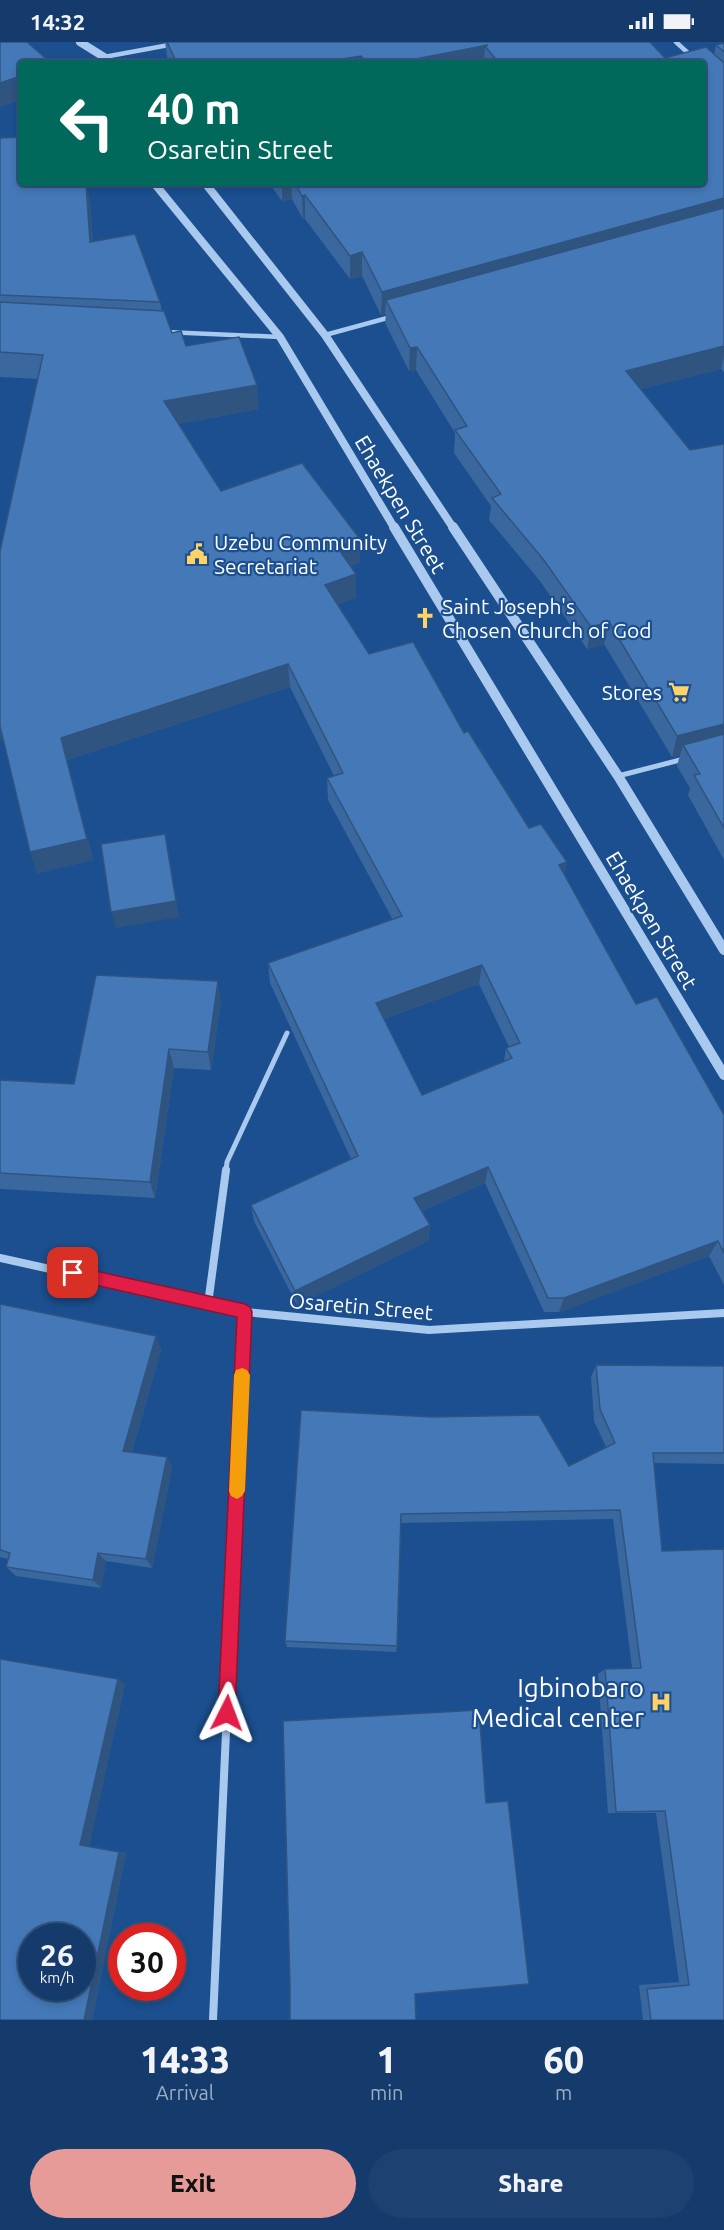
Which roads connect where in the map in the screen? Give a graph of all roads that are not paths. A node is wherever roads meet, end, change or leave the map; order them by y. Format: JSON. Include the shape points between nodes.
{"nodes":[{"id":1,"x":80,"y":42,"type":"edge"},
{"id":2,"x":185,"y":42,"type":"edge"},
{"id":3,"x":676,"y":42,"type":"edge"},
{"id":4,"x":104,"y":57,"type":"junction"},
{"id":5,"x":106,"y":60,"type":"edge"},
{"id":6,"x":696,"y":60,"type":"edge"},
{"id":7,"x":156,"y":186,"type":"edge"},
{"id":8,"x":206,"y":186,"type":"edge"},
{"id":9,"x":393,"y":317,"type":"edge"},
{"id":10,"x":163,"y":332,"type":"edge"},
{"id":11,"x":325,"y":335,"type":"junction"},
{"id":12,"x":279,"y":337,"type":"junction"},
{"id":13,"x":692,"y":756,"type":"edge"},
{"id":14,"x":618,"y":776,"type":"junction"},
{"id":15,"x":724,"y":950,"type":"edge"},
{"id":16,"x":287,"y":1033,"type":"edge"},
{"id":17,"x":724,"y":1075,"type":"edge"},
{"id":18,"x":0,"y":1258,"type":"edge"},
{"id":19,"x":208,"y":1304,"type":"junction"},
{"id":20,"x":245,"y":1312,"type":"junction"},
{"id":21,"x":724,"y":1313,"type":"edge"},
{"id":22,"x":213,"y":2020,"type":"edge"}],
"edges":[{"from":1,"to":4,"type":"street"},
{"from":2,"to":4,"type":"street"},
{"from":3,"to":6,"type":"street"},
{"from":4,"to":5,"type":"street"},
{"from":7,"to":12,"type":"street","name":"Ehaekpen Street"},
{"from":8,"to":11,"type":"street","name":"Ehaekpen Street"},
{"from":9,"to":11,"type":"street"},
{"from":10,"to":12,"type":"street"},
{"from":11,"to":14,"type":"street","name":"Ehaekpen Street"},
{"from":12,"to":17,"type":"street","name":"Ehaekpen Street"},
{"from":13,"to":14,"type":"street"},
{"from":14,"to":15,"type":"street","name":"Ehaekpen Street"},
{"from":16,"to":19,"type":"street","via":[[227,1162]]},
{"from":18,"to":19,"type":"street","name":"Osaretin Street"},
{"from":19,"to":20,"type":"street","name":"Osaretin Street"},
{"from":20,"to":21,"type":"street","name":"Osaretin Street","via":[[429,1330]]},
{"from":20,"to":22,"type":"street"}]}
